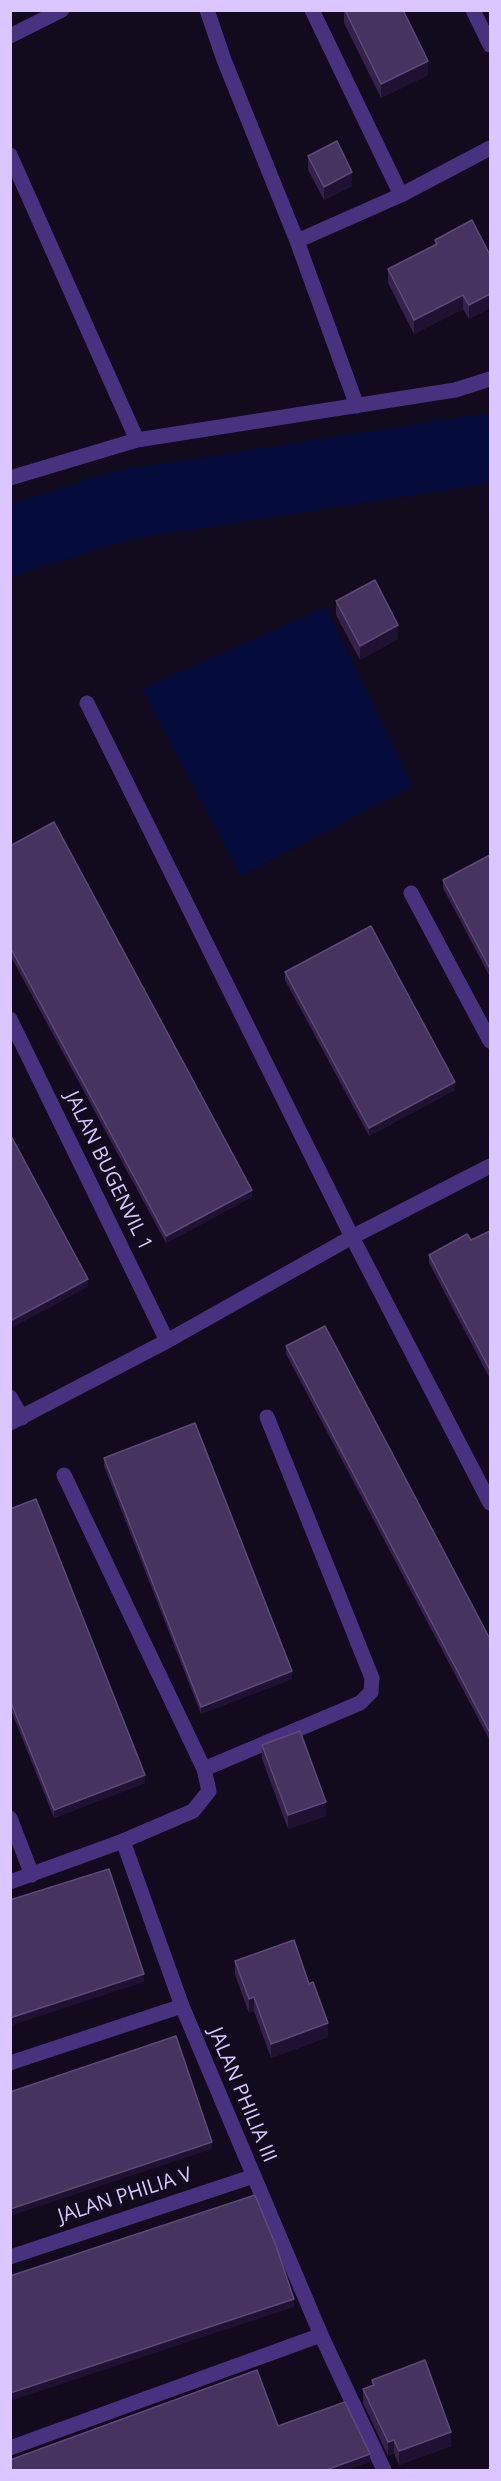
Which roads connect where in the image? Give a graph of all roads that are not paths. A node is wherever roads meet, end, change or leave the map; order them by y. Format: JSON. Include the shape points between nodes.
{"nodes":[{"id":1,"x":62,"y":10,"type":"edge"},
{"id":2,"x":207,"y":10,"type":"edge"},
{"id":3,"x":312,"y":10,"type":"edge"},
{"id":4,"x":473,"y":10,"type":"edge"},
{"id":5,"x":10,"y":36,"type":"edge"},
{"id":6,"x":490,"y":45,"type":"edge"},
{"id":7,"x":490,"y":148,"type":"edge"},
{"id":8,"x":10,"y":155,"type":"edge"},
{"id":9,"x":401,"y":195,"type":"junction"},
{"id":10,"x":297,"y":241,"type":"junction"},
{"id":11,"x":490,"y":379,"type":"edge"},
{"id":12,"x":357,"y":406,"type":"junction"},
{"id":13,"x":137,"y":440,"type":"junction"},
{"id":14,"x":10,"y":478,"type":"edge"},
{"id":15,"x":87,"y":703,"type":"dead end"},
{"id":16,"x":411,"y":893,"type":"dead end"},
{"id":17,"x":10,"y":1019,"type":"edge"},
{"id":18,"x":490,"y":1041,"type":"edge"},
{"id":19,"x":490,"y":1166,"type":"edge"},
{"id":20,"x":352,"y":1237,"type":"junction"},
{"id":21,"x":167,"y":1341,"type":"junction"},
{"id":22,"x":10,"y":1397,"type":"edge"},
{"id":23,"x":267,"y":1417,"type":"dead end"},
{"id":24,"x":16,"y":1420,"type":"edge"},
{"id":25,"x":64,"y":1475,"type":"dead end"},
{"id":26,"x":490,"y":1503,"type":"edge"},
{"id":27,"x":204,"y":1769,"type":"junction"},
{"id":28,"x":10,"y":1818,"type":"edge"},
{"id":29,"x":123,"y":1841,"type":"junction"},
{"id":30,"x":32,"y":1875,"type":"junction"},
{"id":31,"x":10,"y":1882,"type":"edge"},
{"id":32,"x":182,"y":2006,"type":"junction"},
{"id":33,"x":10,"y":2063,"type":"edge"},
{"id":34,"x":254,"y":2176,"type":"junction"},
{"id":35,"x":10,"y":2257,"type":"edge"},
{"id":36,"x":321,"y":2335,"type":"junction"},
{"id":37,"x":10,"y":2448,"type":"edge"},
{"id":38,"x":384,"y":2470,"type":"edge"}],
"edges":[{"from":1,"to":5,"type":"street"},
{"from":2,"to":10,"type":"street"},
{"from":3,"to":9,"type":"street"},
{"from":4,"to":6,"type":"street"},
{"from":7,"to":9,"type":"street"},
{"from":8,"to":13,"type":"street"},
{"from":9,"to":10,"type":"street"},
{"from":10,"to":12,"type":"street"},
{"from":11,"to":12,"type":"street","via":[[455,390]]},
{"from":12,"to":13,"type":"street"},
{"from":13,"to":14,"type":"street"},
{"from":15,"to":20,"type":"street"},
{"from":16,"to":18,"type":"street"},
{"from":17,"to":21,"type":"street","name":"JALAN BUGENVIL 1"},
{"from":19,"to":20,"type":"street"},
{"from":20,"to":21,"type":"street"},
{"from":20,"to":26,"type":"street"},
{"from":21,"to":24,"type":"street"},
{"from":22,"to":24,"type":"street"},
{"from":23,"to":27,"type":"street","via":[[372,1678],[371,1692],[360,1703]]},
{"from":25,"to":27,"type":"street"},
{"from":27,"to":29,"type":"street","via":[[209,1791],[193,1811]]},
{"from":28,"to":30,"type":"street"},
{"from":29,"to":30,"type":"street"},
{"from":29,"to":32,"type":"street","name":"JALAN PHILIA III"},
{"from":30,"to":31,"type":"street"},
{"from":32,"to":33,"type":"street"},
{"from":32,"to":34,"type":"street","name":"JALAN PHILIA III"},
{"from":34,"to":35,"type":"street","name":"JALAN PHILIA V"},
{"from":34,"to":36,"type":"street","name":"JALAN PHILIA III"},
{"from":36,"to":37,"type":"street"},
{"from":36,"to":38,"type":"street","name":"JALAN PHILIA III"}]}
